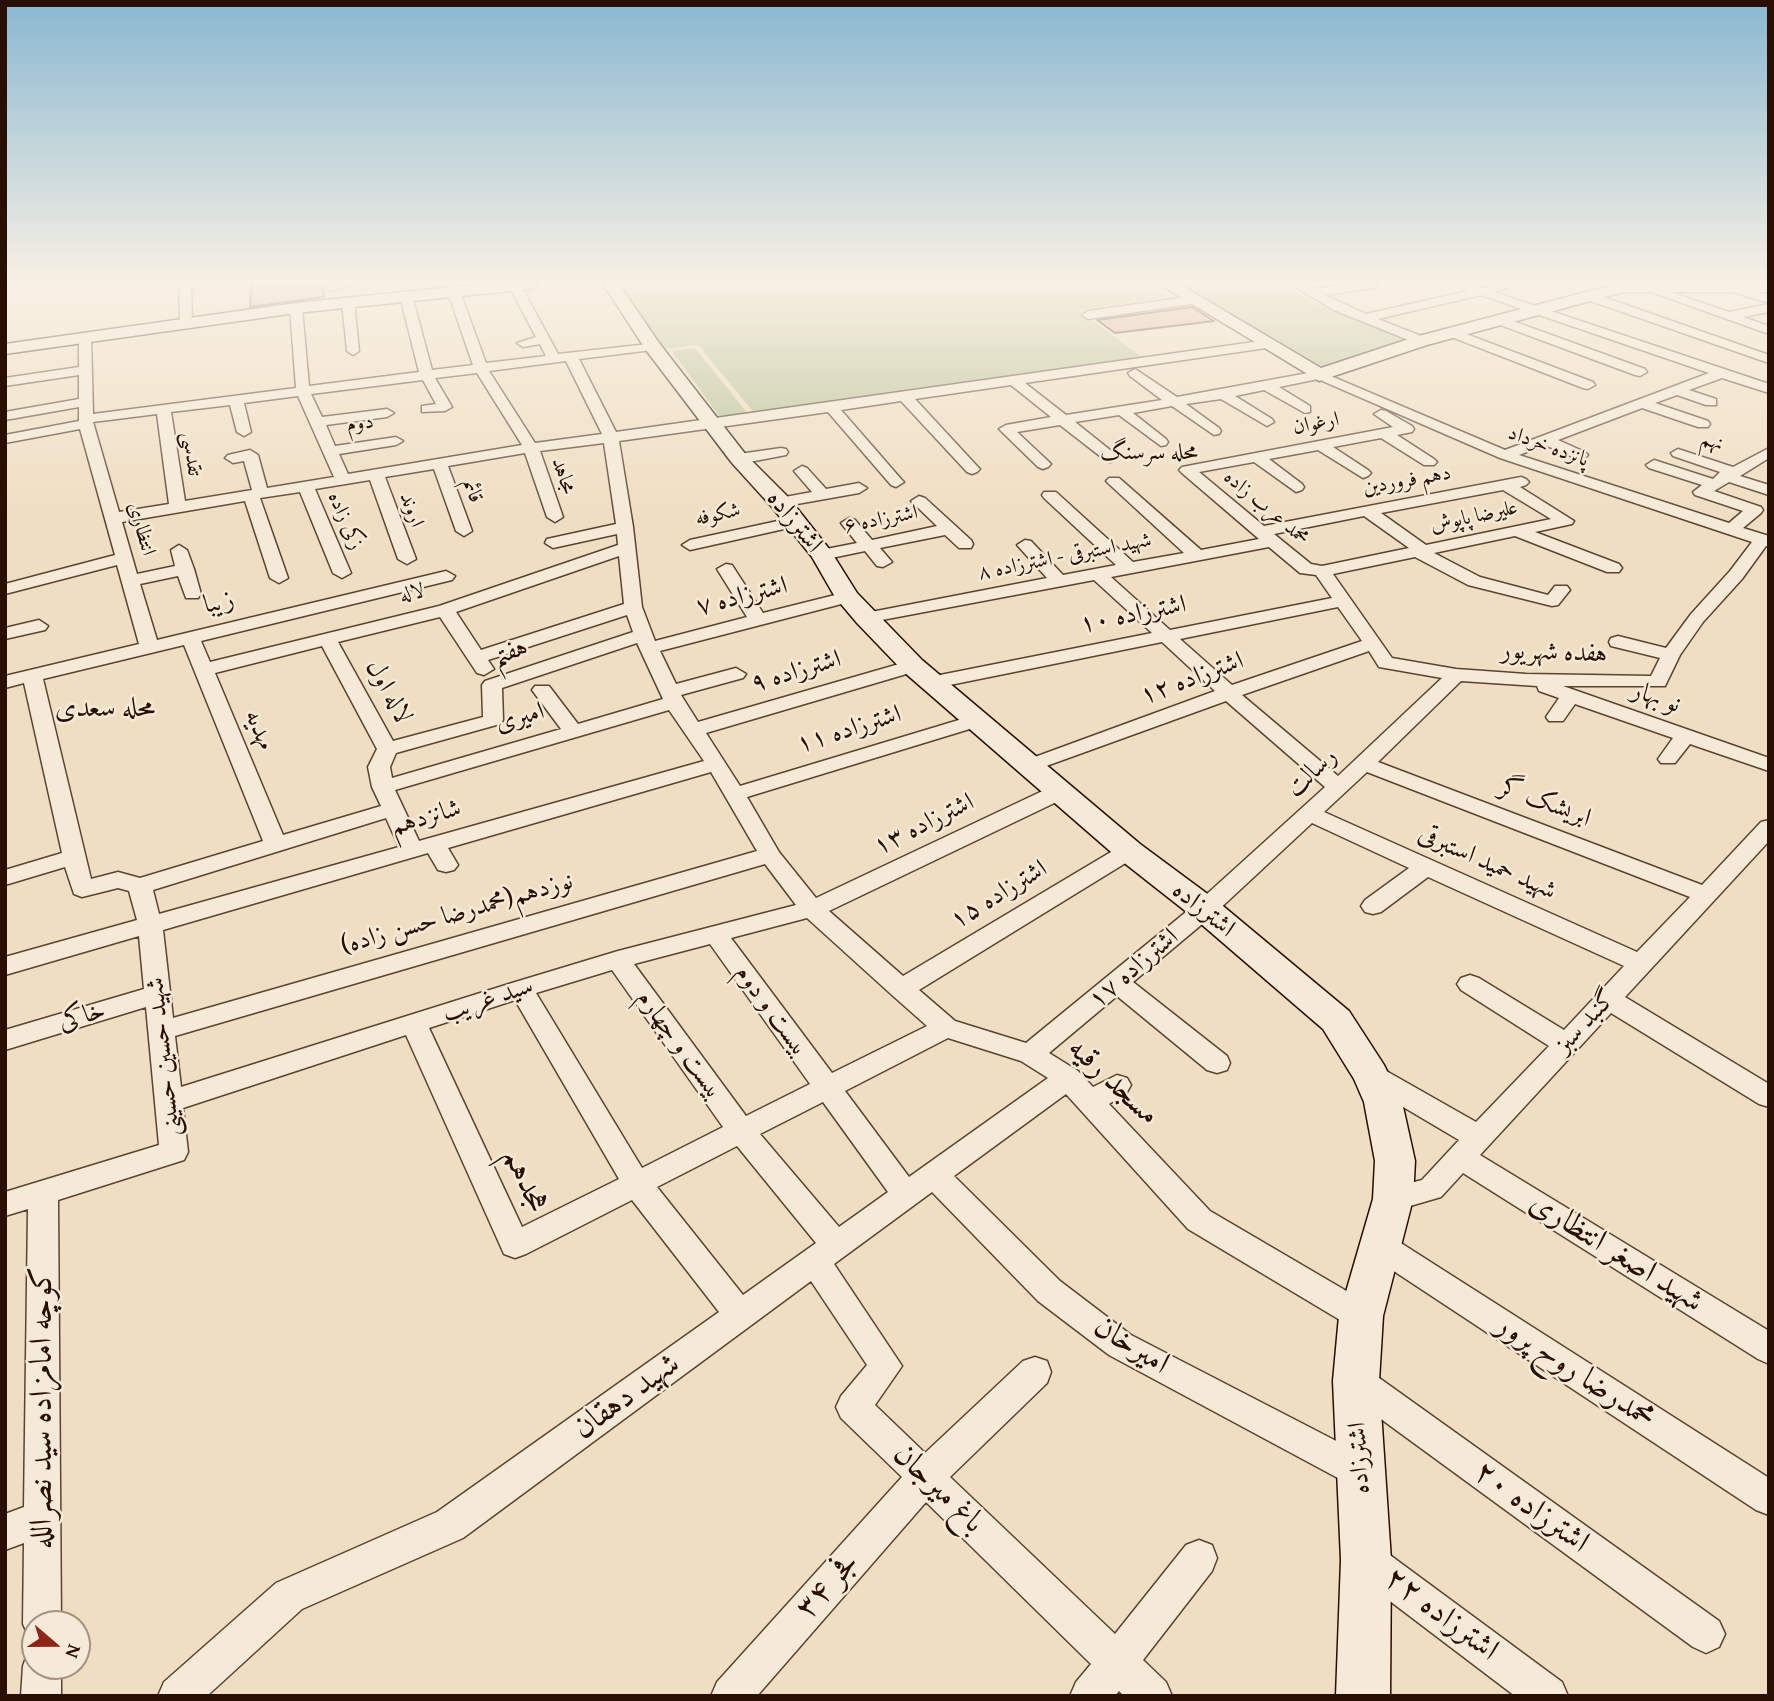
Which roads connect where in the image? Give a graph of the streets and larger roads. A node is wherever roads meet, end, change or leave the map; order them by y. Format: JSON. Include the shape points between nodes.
{"nodes":[{"id":1,"x":86,"y":363,"type":"edge"},
{"id":2,"x":301,"y":363,"type":"edge"},
{"id":3,"x":424,"y":363,"type":"edge"},
{"id":4,"x":479,"y":363,"type":"edge"},
{"id":5,"x":522,"y":363,"type":"edge"},
{"id":6,"x":574,"y":363,"type":"edge"},
{"id":7,"x":666,"y":363,"type":"edge"},
{"id":8,"x":1135,"y":363,"type":"edge"},
{"id":9,"x":1300,"y":363,"type":"edge"},
{"id":10,"x":1354,"y":363,"type":"edge"},
{"id":11,"x":1531,"y":363,"type":"edge"},
{"id":12,"x":1617,"y":363,"type":"edge"},
{"id":13,"x":1694,"y":363,"type":"edge"},
{"id":14,"x":481,"y":369,"type":"junction"},
{"id":15,"x":1640,"y":372,"type":"dead end"},
{"id":16,"x":1135,"y":373,"type":"dead end"},
{"id":17,"x":1722,"y":373,"type":"junction"},
{"id":18,"x":86,"y":375,"type":"junction"},
{"id":19,"x":427,"y":375,"type":"junction"},
{"id":20,"x":1319,"y":375,"type":"junction"},
{"id":21,"x":1014,"y":381,"type":"junction"},
{"id":22,"x":5,"y":382,"type":"edge"},
{"id":23,"x":1266,"y":385,"type":"junction"},
{"id":24,"x":1588,"y":385,"type":"dead end"},
{"id":25,"x":1769,"y":389,"type":"edge"},
{"id":26,"x":1676,"y":390,"type":"junction"},
{"id":27,"x":5,"y":391,"type":"edge"},
{"id":28,"x":303,"y":391,"type":"junction"},
{"id":29,"x":1223,"y":394,"type":"junction"},
{"id":30,"x":905,"y":397,"type":"junction"},
{"id":31,"x":236,"y":398,"type":"junction"},
{"id":32,"x":86,"y":401,"type":"junction"},
{"id":33,"x":1173,"y":402,"type":"junction"},
{"id":34,"x":1711,"y":402,"type":"dead end"},
{"id":35,"x":1641,"y":403,"type":"junction"},
{"id":36,"x":163,"y":407,"type":"junction"},
{"id":37,"x":831,"y":407,"type":"junction"},
{"id":38,"x":1396,"y":408,"type":"junction"},
{"id":39,"x":427,"y":409,"type":"dead end"},
{"id":40,"x":1305,"y":409,"type":"dead end"},
{"id":41,"x":1121,"y":410,"type":"junction"},
{"id":42,"x":387,"y":413,"type":"dead end"},
{"id":43,"x":5,"y":416,"type":"edge"},
{"id":44,"x":1065,"y":419,"type":"junction"},
{"id":45,"x":86,"y":422,"type":"junction"},
{"id":46,"x":317,"y":422,"type":"junction"},
{"id":47,"x":1267,"y":422,"type":"dead end"},
{"id":48,"x":713,"y":424,"type":"junction"},
{"id":49,"x":1703,"y":424,"type":"dead end"},
{"id":50,"x":1214,"y":431,"type":"dead end"},
{"id":51,"x":244,"y":432,"type":"dead end"},
{"id":52,"x":1383,"y":433,"type":"junction"},
{"id":53,"x":611,"y":437,"type":"junction"},
{"id":54,"x":5,"y":439,"type":"edge"},
{"id":55,"x":1543,"y":439,"type":"junction"},
{"id":56,"x":396,"y":441,"type":"dead end"},
{"id":57,"x":1161,"y":442,"type":"dead end"},
{"id":58,"x":1320,"y":445,"type":"junction"},
{"id":59,"x":531,"y":448,"type":"junction"},
{"id":60,"x":330,"y":451,"type":"junction"},
{"id":61,"x":781,"y":452,"type":"dead end"},
{"id":62,"x":1678,"y":453,"type":"dead end"},
{"id":63,"x":1769,"y":453,"type":"edge"},
{"id":64,"x":1580,"y":454,"type":"dead end"},
{"id":65,"x":1505,"y":455,"type":"junction"},
{"id":66,"x":1110,"y":457,"type":"dead end"},
{"id":67,"x":1257,"y":457,"type":"junction"},
{"id":68,"x":233,"y":458,"type":"dead end"},
{"id":69,"x":739,"y":458,"type":"junction"},
{"id":70,"x":1429,"y":461,"type":"dead end"},
{"id":71,"x":440,"y":464,"type":"junction"},
{"id":72,"x":1043,"y":464,"type":"dead end"},
{"id":73,"x":1654,"y":465,"type":"dead end"},
{"id":74,"x":972,"y":469,"type":"dead end"},
{"id":75,"x":1187,"y":470,"type":"joint"},
{"id":76,"x":802,"y":471,"type":"dead end"},
{"id":77,"x":1363,"y":473,"type":"dead end"},
{"id":78,"x":376,"y":475,"type":"junction"},
{"id":79,"x":1562,"y":475,"type":"junction"},
{"id":80,"x":1724,"y":477,"type":"junction"},
{"id":81,"x":343,"y":480,"type":"junction"},
{"id":82,"x":1114,"y":481,"type":"dead end"},
{"id":83,"x":896,"y":482,"type":"dead end"},
{"id":84,"x":1506,"y":485,"type":"junction"},
{"id":85,"x":306,"y":487,"type":"junction"},
{"id":86,"x":1296,"y":487,"type":"dead end"},
{"id":87,"x":859,"y":488,"type":"dead end"},
{"id":88,"x":1769,"y":490,"type":"edge"},
{"id":89,"x":822,"y":494,"type":"junction"},
{"id":90,"x":256,"y":495,"type":"junction"},
{"id":91,"x":1050,"y":495,"type":"dead end"},
{"id":92,"x":919,"y":501,"type":"dead end"},
{"id":93,"x":780,"y":502,"type":"junction"},
{"id":94,"x":170,"y":509,"type":"junction"},
{"id":95,"x":1366,"y":510,"type":"junction"},
{"id":96,"x":555,"y":517,"type":"dead end"},
{"id":97,"x":114,"y":518,"type":"junction"},
{"id":98,"x":796,"y":522,"type":"junction"},
{"id":99,"x":849,"y":523,"type":"dead end"},
{"id":100,"x":625,"y":527,"type":"junction"},
{"id":101,"x":167,"y":528,"type":"dead end"},
{"id":102,"x":948,"y":529,"type":"junction"},
{"id":103,"x":464,"y":531,"type":"dead end"},
{"id":104,"x":1517,"y":531,"type":"junction"},
{"id":105,"x":1730,"y":531,"type":"junction"},
{"id":106,"x":1267,"y":536,"type":"junction"},
{"id":107,"x":1765,"y":541,"type":"edge"},
{"id":108,"x":553,"y":543,"type":"dead end"},
{"id":109,"x":965,"y":544,"type":"dead end"},
{"id":110,"x":690,"y":545,"type":"dead end"},
{"id":111,"x":869,"y":545,"type":"junction"},
{"id":112,"x":1025,"y":545,"type":"dead end"},
{"id":113,"x":627,"y":548,"type":"junction"},
{"id":114,"x":179,"y":550,"type":"dead end"},
{"id":115,"x":1420,"y":551,"type":"junction"},
{"id":116,"x":822,"y":555,"type":"junction"},
{"id":117,"x":1193,"y":556,"type":"junction"},
{"id":118,"x":124,"y":558,"type":"junction"},
{"id":119,"x":407,"y":559,"type":"dead end"},
{"id":120,"x":883,"y":562,"type":"dead end"},
{"id":121,"x":1129,"y":568,"type":"junction"},
{"id":122,"x":1613,"y":568,"type":"dead end"},
{"id":123,"x":185,"y":569,"type":"junction"},
{"id":124,"x":726,"y":569,"type":"dead end"},
{"id":125,"x":1322,"y":571,"type":"junction"},
{"id":126,"x":1208,"y":572,"type":"dead end"},
{"id":127,"x":342,"y":573,"type":"dead end"},
{"id":128,"x":1098,"y":574,"type":"junction"},
{"id":129,"x":446,"y":576,"type":"dead end"},
{"id":130,"x":279,"y":578,"type":"dead end"},
{"id":131,"x":132,"y":580,"type":"junction"},
{"id":132,"x":1059,"y":581,"type":"junction"},
{"id":133,"x":1474,"y":581,"type":"junction"},
{"id":134,"x":5,"y":589,"type":"edge"},
{"id":135,"x":1561,"y":590,"type":"dead end"},
{"id":136,"x":1456,"y":593,"type":"dead end"},
{"id":137,"x":192,"y":594,"type":"dead end"},
{"id":138,"x":1342,"y":601,"type":"junction"},
{"id":139,"x":633,"y":607,"type":"junction"},
{"id":140,"x":856,"y":608,"type":"junction"},
{"id":141,"x":445,"y":610,"type":"junction"},
{"id":142,"x":759,"y":621,"type":"junction"},
{"id":143,"x":39,"y":625,"type":"dead end"},
{"id":144,"x":5,"y":634,"type":"edge"},
{"id":145,"x":1165,"y":635,"type":"junction"},
{"id":146,"x":190,"y":637,"type":"junction"},
{"id":147,"x":327,"y":639,"type":"junction"},
{"id":148,"x":646,"y":641,"type":"junction"},
{"id":149,"x":1618,"y":642,"type":"dead end"},
{"id":150,"x":1373,"y":644,"type":"junction"},
{"id":151,"x":149,"y":646,"type":"junction"},
{"id":152,"x":1671,"y":655,"type":"junction"},
{"id":153,"x":478,"y":657,"type":"junction"},
{"id":154,"x":203,"y":670,"type":"junction"},
{"id":155,"x":736,"y":674,"type":"dead end"},
{"id":156,"x":924,"y":674,"type":"junction"},
{"id":157,"x":32,"y":675,"type":"junction"},
{"id":158,"x":1456,"y":675,"type":"junction"},
{"id":159,"x":1526,"y":680,"type":"junction"},
{"id":160,"x":5,"y":682,"type":"edge"},
{"id":161,"x":492,"y":685,"type":"junction"},
{"id":162,"x":542,"y":690,"type":"dead end"},
{"id":163,"x":1230,"y":694,"type":"junction"},
{"id":164,"x":1571,"y":695,"type":"junction"},
{"id":165,"x":671,"y":697,"type":"junction"},
{"id":166,"x":1556,"y":717,"type":"dead end"},
{"id":167,"x":979,"y":720,"type":"junction"},
{"id":168,"x":694,"y":730,"type":"junction"},
{"id":169,"x":573,"y":731,"type":"junction"},
{"id":170,"x":1686,"y":736,"type":"junction"},
{"id":171,"x":387,"y":749,"type":"junction"},
{"id":172,"x":1668,"y":759,"type":"dead end"},
{"id":173,"x":1363,"y":763,"type":"junction"},
{"id":174,"x":717,"y":764,"type":"junction"},
{"id":175,"x":1031,"y":765,"type":"junction"},
{"id":176,"x":1769,"y":765,"type":"edge"},
{"id":177,"x":1338,"y":787,"type":"junction"},
{"id":178,"x":383,"y":788,"type":"junction"},
{"id":179,"x":1061,"y":790,"type":"junction"},
{"id":180,"x":735,"y":794,"type":"junction"},
{"id":181,"x":393,"y":809,"type":"junction"},
{"id":182,"x":1310,"y":814,"type":"junction"},
{"id":183,"x":1769,"y":827,"type":"edge"},
{"id":184,"x":435,"y":844,"type":"junction"},
{"id":185,"x":276,"y":845,"type":"junction"},
{"id":186,"x":412,"y":851,"type":"junction"},
{"id":187,"x":1129,"y":851,"type":"junction"},
{"id":188,"x":770,"y":855,"type":"junction"},
{"id":189,"x":75,"y":857,"type":"junction"},
{"id":190,"x":446,"y":865,"type":"dead end"},
{"id":191,"x":1426,"y":867,"type":"junction"},
{"id":192,"x":5,"y":878,"type":"edge"},
{"id":193,"x":140,"y":886,"type":"junction"},
{"id":194,"x":1706,"y":895,"type":"junction"},
{"id":195,"x":1373,"y":906,"type":"dead end"},
{"id":196,"x":812,"y":909,"type":"junction"},
{"id":197,"x":1205,"y":909,"type":"junction"},
{"id":198,"x":150,"y":926,"type":"junction"},
{"id":199,"x":716,"y":935,"type":"junction"},
{"id":200,"x":618,"y":960,"type":"junction"},
{"id":201,"x":1641,"y":964,"type":"junction"},
{"id":202,"x":5,"y":965,"type":"edge"},
{"id":203,"x":1118,"y":983,"type":"junction"},
{"id":204,"x":1469,"y":984,"type":"dead end"},
{"id":205,"x":522,"y":989,"type":"junction"},
{"id":206,"x":901,"y":989,"type":"junction"},
{"id":207,"x":158,"y":994,"type":"junction"},
{"id":208,"x":1608,"y":999,"type":"junction"},
{"id":209,"x":414,"y":1023,"type":"junction"},
{"id":210,"x":946,"y":1028,"type":"junction"},
{"id":211,"x":160,"y":1031,"type":"junction"},
{"id":212,"x":5,"y":1040,"type":"edge"},
{"id":213,"x":1566,"y":1044,"type":"junction"},
{"id":214,"x":1030,"y":1054,"type":"junction"},
{"id":215,"x":1217,"y":1063,"type":"dead end"},
{"id":216,"x":1371,"y":1075,"type":"junction"},
{"id":217,"x":1068,"y":1078,"type":"junction"},
{"id":218,"x":1117,"y":1085,"type":"dead end"},
{"id":219,"x":826,"y":1088,"type":"junction"},
{"id":220,"x":1769,"y":1097,"type":"edge"},
{"id":221,"x":1091,"y":1101,"type":"junction"},
{"id":222,"x":168,"y":1102,"type":"junction"},
{"id":223,"x":741,"y":1131,"type":"junction"},
{"id":224,"x":1471,"y":1148,"type":"junction"},
{"id":225,"x":934,"y":1175,"type":"junction"},
{"id":226,"x":636,"y":1183,"type":"junction"},
{"id":227,"x":43,"y":1193,"type":"junction"},
{"id":228,"x":906,"y":1195,"type":"junction"},
{"id":229,"x":1393,"y":1199,"type":"junction"},
{"id":230,"x":5,"y":1204,"type":"edge"},
{"id":231,"x":1382,"y":1247,"type":"junction"},
{"id":232,"x":825,"y":1253,"type":"junction"},
{"id":233,"x":740,"y":1315,"type":"junction"},
{"id":234,"x":1361,"y":1316,"type":"junction"},
{"id":235,"x":1769,"y":1349,"type":"edge"},
{"id":236,"x":1035,"y":1372,"type":"dead end"},
{"id":237,"x":1356,"y":1381,"type":"junction"},
{"id":238,"x":1361,"y":1472,"type":"junction"},
{"id":239,"x":925,"y":1476,"type":"junction"},
{"id":240,"x":1769,"y":1498,"type":"edge"},
{"id":241,"x":42,"y":1518,"type":"junction"},
{"id":242,"x":5,"y":1532,"type":"edge"},
{"id":243,"x":1199,"y":1558,"type":"dead end"},
{"id":244,"x":1366,"y":1560,"type":"junction"},
{"id":245,"x":42,"y":1610,"type":"edge"},
{"id":246,"x":1706,"y":1634,"type":"dead end"},
{"id":247,"x":1117,"y":1662,"type":"junction"},
{"id":248,"x":178,"y":1696,"type":"edge"},
{"id":249,"x":731,"y":1696,"type":"edge"},
{"id":250,"x":1090,"y":1696,"type":"edge"},
{"id":251,"x":1152,"y":1696,"type":"edge"},
{"id":252,"x":1363,"y":1696,"type":"edge"},
{"id":253,"x":1548,"y":1696,"type":"edge"}],
"edges":[{"from":1,"to":18,"type":"street","name":"انتظاری"},
{"from":2,"to":28,"type":"street"},
{"from":3,"to":19,"type":"street"},
{"from":4,"to":14,"type":"street"},
{"from":5,"to":14,"type":"street"},
{"from":6,"to":53,"type":"street"},
{"from":7,"to":48,"type":"street","name":"اشترزاده"},
{"from":8,"to":21,"type":"street"},
{"from":9,"to":20,"type":"street"},
{"from":10,"to":20,"type":"street"},
{"from":11,"to":24,"type":"street"},
{"from":12,"to":15,"type":"street"},
{"from":13,"to":17,"type":"street"},
{"from":14,"to":19,"type":"street"},
{"from":14,"to":59,"type":"street"},
{"from":16,"to":33,"type":"street"},
{"from":17,"to":25,"type":"street"},
{"from":17,"to":26,"type":"street"},
{"from":18,"to":22,"type":"street"},
{"from":18,"to":27,"type":"street"},
{"from":18,"to":32,"type":"street","name":"انتظاری"},
{"from":19,"to":28,"type":"street"},
{"from":19,"to":39,"type":"street","via":[[445,407]]},
{"from":20,"to":23,"type":"street"},
{"from":20,"to":38,"type":"street","name":"پانزده خرداد"},
{"from":21,"to":30,"type":"street"},
{"from":21,"to":44,"type":"street"},
{"from":23,"to":29,"type":"street"},
{"from":23,"to":40,"type":"street"},
{"from":26,"to":34,"type":"street"},
{"from":26,"to":35,"type":"street"},
{"from":28,"to":31,"type":"street"},
{"from":28,"to":46,"type":"street"},
{"from":29,"to":33,"type":"street"},
{"from":29,"to":47,"type":"street"},
{"from":30,"to":37,"type":"street"},
{"from":30,"to":74,"type":"street"},
{"from":31,"to":36,"type":"street"},
{"from":31,"to":51,"type":"street"},
{"from":32,"to":43,"type":"street"},
{"from":32,"to":45,"type":"street","name":"انتظاری"},
{"from":33,"to":41,"type":"street"},
{"from":33,"to":50,"type":"street"},
{"from":35,"to":49,"type":"street"},
{"from":35,"to":55,"type":"street"},
{"from":36,"to":45,"type":"street"},
{"from":36,"to":94,"type":"street","name":"تقدسی"},
{"from":37,"to":48,"type":"street"},
{"from":37,"to":83,"type":"street"},
{"from":38,"to":52,"type":"street","name":"ارغوان","via":[[1380,414],[1407,429]]},
{"from":38,"to":65,"type":"street","name":"پانزده خرداد"},
{"from":41,"to":44,"type":"street"},
{"from":41,"to":57,"type":"street"},
{"from":42,"to":46,"type":"street"},
{"from":44,"to":66,"type":"street"},
{"from":44,"to":72,"type":"street","via":[[1006,429]]},
{"from":45,"to":54,"type":"street"},
{"from":45,"to":97,"type":"street","name":"انتظاری"},
{"from":46,"to":60,"type":"street"},
{"from":48,"to":53,"type":"street"},
{"from":48,"to":69,"type":"street","name":"اشترزاده"},
{"from":52,"to":58,"type":"street","name":"ارغوان"},
{"from":52,"to":70,"type":"street"},
{"from":53,"to":59,"type":"street"},
{"from":53,"to":100,"type":"street"},
{"from":55,"to":64,"type":"street"},
{"from":55,"to":65,"type":"street"},
{"from":56,"to":60,"type":"street","name":"دوم"},
{"from":58,"to":67,"type":"street","name":"ارغوان"},
{"from":58,"to":77,"type":"street"},
{"from":59,"to":71,"type":"street"},
{"from":59,"to":96,"type":"street","name":"مجاهد"},
{"from":60,"to":81,"type":"street"},
{"from":61,"to":69,"type":"street"},
{"from":62,"to":80,"type":"street","name":"نهم"},
{"from":63,"to":80,"type":"street"},
{"from":65,"to":79,"type":"street","name":"پانزده خرداد"},
{"from":67,"to":75,"type":"street","name":"ارغوان"},
{"from":67,"to":86,"type":"street"},
{"from":68,"to":90,"type":"street","via":[[250,455]]},
{"from":69,"to":93,"type":"street","name":"اشترزاده"},
{"from":71,"to":78,"type":"street"},
{"from":71,"to":103,"type":"street","name":"قائم"},
{"from":73,"to":80,"type":"street"},
{"from":75,"to":106,"type":"street","name":"محمد عرب زاده"},
{"from":76,"to":89,"type":"street"},
{"from":78,"to":81,"type":"street"},
{"from":78,"to":119,"type":"street","name":"اروند"},
{"from":79,"to":84,"type":"street","name":"دهم فروردین"},
{"from":79,"to":105,"type":"street","name":"پانزده خرداد"},
{"from":80,"to":88,"type":"street"},
{"from":80,"to":105,"type":"street","via":[[1701,492],[1755,510]]},
{"from":81,"to":85,"type":"street"},
{"from":82,"to":117,"type":"street"},
{"from":84,"to":95,"type":"street","name":"دهم فروردین"},
{"from":84,"to":104,"type":"street","name":"علیرضا پاپوش","via":[[1566,521]]},
{"from":85,"to":90,"type":"street"},
{"from":85,"to":127,"type":"street","name":"زکی زاده"},
{"from":87,"to":89,"type":"street"},
{"from":89,"to":93,"type":"street"},
{"from":90,"to":94,"type":"street"},
{"from":90,"to":130,"type":"street"},
{"from":91,"to":121,"type":"street"},
{"from":92,"to":102,"type":"street"},
{"from":93,"to":98,"type":"street","name":"اشترزاده"},
{"from":94,"to":97,"type":"street"},
{"from":94,"to":101,"type":"street"},
{"from":95,"to":106,"type":"street","name":"دهم فروردین"},
{"from":95,"to":115,"type":"street"},
{"from":97,"to":118,"type":"street","name":"انتظاری"},
{"from":98,"to":110,"type":"street","name":"شکوفه"},
{"from":98,"to":116,"type":"street","name":"اشترزاده"},
{"from":99,"to":111,"type":"street"},
{"from":100,"to":108,"type":"street"},
{"from":100,"to":113,"type":"street"},
{"from":102,"to":109,"type":"street"},
{"from":102,"to":111,"type":"street","name":"اشترزاده ۶"},
{"from":104,"to":115,"type":"street","name":"علیرضا پاپوش"},
{"from":104,"to":122,"type":"street"},
{"from":105,"to":107,"type":"street","name":"پانزده خرداد"},
{"from":106,"to":117,"type":"street","name":"شهید استبرقی - اشترزاده ۸"},
{"from":106,"to":125,"type":"street","name":"محمد عرب زاده","via":[[1307,569]]},
{"from":107,"to":152,"type":"street","name":"هفده شهریور"},
{"from":111,"to":116,"type":"street","name":"اشترزاده ۶"},
{"from":111,"to":120,"type":"street"},
{"from":112,"to":132,"type":"street"},
{"from":113,"to":139,"type":"street"},
{"from":113,"to":141,"type":"street","name":"لاله"},
{"from":114,"to":123,"type":"street"},
{"from":115,"to":125,"type":"street","name":"علیرضا پاپوش"},
{"from":115,"to":133,"type":"street"},
{"from":116,"to":140,"type":"street","name":"اشترزاده"},
{"from":117,"to":121,"type":"street","name":"شهید استبرقی - اشترزاده ۸"},
{"from":117,"to":126,"type":"street"},
{"from":118,"to":131,"type":"street","name":"انتظاری"},
{"from":118,"to":134,"type":"street"},
{"from":121,"to":128,"type":"street","name":"شهید استبرقی - اشترزاده ۸"},
{"from":123,"to":131,"type":"street"},
{"from":123,"to":137,"type":"street"},
{"from":124,"to":142,"type":"street"},
{"from":125,"to":138,"type":"street","name":"هفده شهریور"},
{"from":128,"to":132,"type":"street","name":"شهید استبرقی - اشترزاده ۸"},
{"from":128,"to":145,"type":"street"},
{"from":129,"to":146,"type":"street","name":"زیبا"},
{"from":131,"to":151,"type":"street","name":"انتظاری"},
{"from":132,"to":140,"type":"street","name":"شهید استبرقی - اشترزاده ۸"},
{"from":133,"to":135,"type":"street","via":[[1552,601]]},
{"from":133,"to":136,"type":"street"},
{"from":138,"to":145,"type":"street","name":"اشترزاده ۱۰"},
{"from":138,"to":150,"type":"street","name":"هفده شهریور"},
{"from":139,"to":148,"type":"street"},
{"from":139,"to":153,"type":"street"},
{"from":140,"to":142,"type":"street","name":"اشترزاده ۷"},
{"from":140,"to":156,"type":"street","name":"اشترزاده"},
{"from":141,"to":147,"type":"street","name":"لاله"},
{"from":141,"to":153,"type":"street"},
{"from":142,"to":148,"type":"street","name":"اشترزاده ۷"},
{"from":143,"to":144,"type":"street"},
{"from":145,"to":156,"type":"street","name":"اشترزاده ۱۰"},
{"from":145,"to":163,"type":"street"},
{"from":146,"to":151,"type":"street","name":"زیبا"},
{"from":146,"to":154,"type":"street","name":"مهدیه"},
{"from":147,"to":154,"type":"street","name":"لاله"},
{"from":147,"to":171,"type":"street","name":"لاله اول"},
{"from":148,"to":161,"type":"street","name":"هفتم"},
{"from":148,"to":165,"type":"street"},
{"from":149,"to":152,"type":"street"},
{"from":150,"to":158,"type":"street","name":"هفده شهریور","via":[[1386,663]]},
{"from":150,"to":163,"type":"street","name":"اشترزاده ۱۲"},
{"from":151,"to":157,"type":"street","name":"زیبا"},
{"from":152,"to":159,"type":"street","name":"هفده شهریور","via":[[1658,682]]},
{"from":153,"to":161,"type":"street"},
{"from":154,"to":185,"type":"street","name":"مهدیه"},
{"from":155,"to":165,"type":"street"},
{"from":156,"to":167,"type":"street","name":"اشترزاده"},
{"from":156,"to":168,"type":"street","name":"اشترزاده ۹"},
{"from":157,"to":160,"type":"street","name":"زیبا"},
{"from":157,"to":189,"type":"street"},
{"from":158,"to":159,"type":"street","name":"هفده شهریور"},
{"from":158,"to":173,"type":"street","name":"رسالت"},
{"from":159,"to":164,"type":"street","name":"نو بهار"},
{"from":161,"to":171,"type":"street","name":"هفتم","via":[[494,720]]},
{"from":162,"to":169,"type":"street"},
{"from":163,"to":175,"type":"street","name":"اشترزاده ۱۲"},
{"from":163,"to":177,"type":"street"},
{"from":164,"to":166,"type":"street"},
{"from":164,"to":170,"type":"street","name":"نو بهار"},
{"from":165,"to":168,"type":"street"},
{"from":165,"to":169,"type":"street","name":"امیری"},
{"from":167,"to":175,"type":"street","name":"اشترزاده"},
{"from":167,"to":180,"type":"street","name":"اشترزاده ۱۱"},
{"from":168,"to":174,"type":"street"},
{"from":169,"to":178,"type":"street","name":"امیری"},
{"from":170,"to":172,"type":"street"},
{"from":170,"to":176,"type":"street","name":"نو بهار"},
{"from":171,"to":178,"type":"street","name":"لاله اول","via":[[379,767]]},
{"from":173,"to":177,"type":"street","name":"رسالت"},
{"from":173,"to":194,"type":"street","name":"ابریشک گر"},
{"from":174,"to":180,"type":"street"},
{"from":174,"to":184,"type":"street","name":"شانزدهم"},
{"from":175,"to":179,"type":"street","name":"اشترزاده"},
{"from":177,"to":182,"type":"street","name":"رسالت"},
{"from":178,"to":181,"type":"street","name":"لاله اول"},
{"from":179,"to":187,"type":"street","name":"اشترزاده"},
{"from":179,"to":196,"type":"street","name":"اشترزاده ۱۳"},
{"from":180,"to":188,"type":"street"},
{"from":181,"to":185,"type":"street"},
{"from":181,"to":186,"type":"street","name":"لاله اول"},
{"from":182,"to":191,"type":"street","name":"شهید حمید استبرقی"},
{"from":182,"to":197,"type":"street","name":"رسالت"},
{"from":183,"to":194,"type":"street","name":"گنبد سبز"},
{"from":184,"to":186,"type":"street","name":"شانزدهم"},
{"from":184,"to":190,"type":"street"},
{"from":185,"to":193,"type":"street"},
{"from":186,"to":198,"type":"street","name":"شانزدهم"},
{"from":187,"to":197,"type":"street","name":"اشترزاده"},
{"from":187,"to":206,"type":"street","name":"اشترزاده ۱۵"},
{"from":188,"to":196,"type":"street"},
{"from":188,"to":211,"type":"street","name":"نوزدهم(محمدرضا حسن زاده)"},
{"from":189,"to":192,"type":"street"},
{"from":189,"to":193,"type":"street","via":[[82,889],[118,880]]},
{"from":191,"to":195,"type":"street"},
{"from":191,"to":201,"type":"street","name":"شهید حمید استبرقی"},
{"from":193,"to":198,"type":"street","name":"شهید حسین حسینی"},
{"from":194,"to":201,"type":"street","name":"گنبد سبز"},
{"from":196,"to":199,"type":"street","name":"سید غریب"},
{"from":196,"to":206,"type":"street","name":"مسجد رقیه"},
{"from":197,"to":203,"type":"street","name":"اشترزاده ۱۷"},
{"from":197,"to":216,"type":"street","name":"اشترزاده","via":[[1336,1020]]},
{"from":198,"to":202,"type":"street","name":"شانزدهم"},
{"from":198,"to":207,"type":"street","name":"شهید حسین حسینی"},
{"from":199,"to":200,"type":"street","name":"سید غریب"},
{"from":199,"to":219,"type":"street","name":"بیست و دوم"},
{"from":200,"to":205,"type":"street","name":"سید غریب"},
{"from":200,"to":223,"type":"street","name":"بیست و چهارم"},
{"from":201,"to":208,"type":"street","name":"گنبد سبز"},
{"from":203,"to":214,"type":"street","name":"اشترزاده ۱۷"},
{"from":203,"to":215,"type":"street"},
{"from":204,"to":213,"type":"street"},
{"from":205,"to":209,"type":"street","name":"سید غریب"},
{"from":205,"to":226,"type":"street"},
{"from":206,"to":210,"type":"street","name":"مسجد رقیه"},
{"from":207,"to":211,"type":"street","name":"شهید حسین حسینی"},
{"from":207,"to":212,"type":"street","name":"خاکی"},
{"from":208,"to":213,"type":"street","name":"گنبد سبز"},
{"from":208,"to":220,"type":"street"},
{"from":209,"to":222,"type":"street","name":"سید غریب"},
{"from":209,"to":226,"type":"street","name":"هجدهم","via":[[515,1245]]},
{"from":210,"to":214,"type":"street","name":"مسجد رقیه"},
{"from":210,"to":219,"type":"street"},
{"from":211,"to":222,"type":"street","name":"شهید حسین حسینی"},
{"from":213,"to":224,"type":"street","name":"گنبد سبز"},
{"from":214,"to":217,"type":"street","name":"مسجد رقیه"},
{"from":216,"to":224,"type":"street","name":"شهید اصغر انتظاری"},
{"from":216,"to":229,"type":"street","name":"اشترزاده","via":[[1383,1102],[1395,1161]]},
{"from":217,"to":221,"type":"street","name":"مسجد رقیه"},
{"from":217,"to":225,"type":"street","name":"شهید دهقان"},
{"from":218,"to":221,"type":"street"},
{"from":219,"to":223,"type":"street"},
{"from":219,"to":228,"type":"street","name":"بیست و دوم"},
{"from":221,"to":234,"type":"street","name":"مسجد رقیه","via":[[1199,1220]]},
{"from":222,"to":227,"type":"street","name":"شهید حسین حسینی","via":[[174,1152]]},
{"from":223,"to":226,"type":"street"},
{"from":223,"to":232,"type":"street","name":"بیست و چهارم"},
{"from":224,"to":229,"type":"street","name":"گنبد سبز","via":[[1431,1189]]},
{"from":224,"to":235,"type":"street","name":"شهید اصغر انتظاری"},
{"from":225,"to":228,"type":"street","name":"شهید دهقان"},
{"from":225,"to":238,"type":"street","name":"امیرخان","via":[[1049,1291],[1120,1345]]},
{"from":226,"to":233,"type":"street"},
{"from":227,"to":230,"type":"street"},
{"from":227,"to":241,"type":"street","name":"کوچه امامزاده سید نصرالله"},
{"from":228,"to":232,"type":"street","name":"شهید دهقان"},
{"from":229,"to":231,"type":"street","name":"اشترزاده"},
{"from":231,"to":234,"type":"street","name":"اشترزاده"},
{"from":231,"to":240,"type":"street","name":"محمدرضا روح پرور"},
{"from":232,"to":233,"type":"street","name":"شهید دهقان"},
{"from":232,"to":239,"type":"street","name":"باغ میرجان","via":[[886,1366],[853,1407]]},
{"from":233,"to":248,"type":"street","name":"شهید دهقان","via":[[450,1525],[289,1596]]},
{"from":234,"to":237,"type":"street","name":"اشترزاده"},
{"from":236,"to":239,"type":"street","name":"فجر ۳۴"},
{"from":237,"to":238,"type":"street","name":"اشترزاده"},
{"from":237,"to":246,"type":"street","name":"اشترزاده ۲۰"},
{"from":238,"to":244,"type":"street","name":"اشترزاده"},
{"from":239,"to":247,"type":"street","name":"باغ میرجان"},
{"from":239,"to":249,"type":"street","name":"فجر ۳۴"},
{"from":241,"to":242,"type":"street"},
{"from":241,"to":245,"type":"street","name":"کوچه امامزاده سید نصرالله"},
{"from":243,"to":247,"type":"street"},
{"from":244,"to":252,"type":"street","name":"اشترزاده"},
{"from":244,"to":253,"type":"street","name":"اشترزاده ۲۲"},
{"from":247,"to":250,"type":"street"},
{"from":247,"to":251,"type":"street","name":"باغ میرجان"}]}
